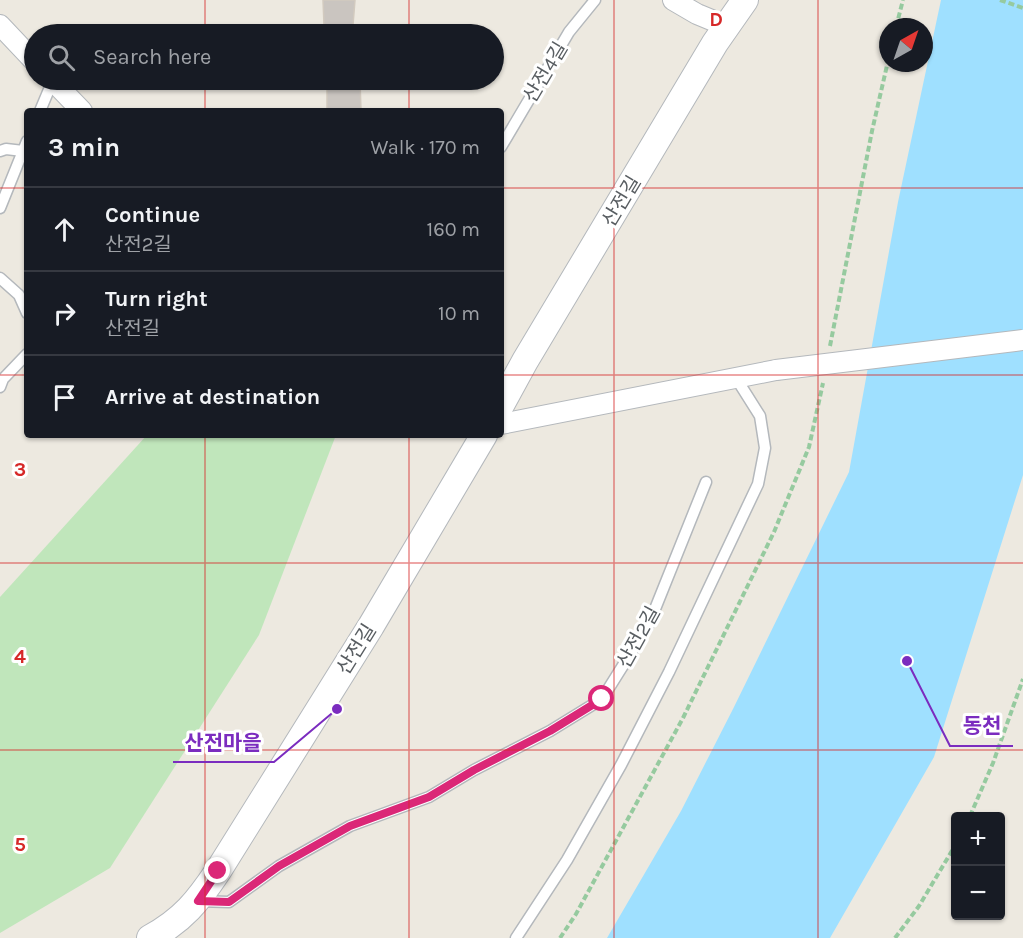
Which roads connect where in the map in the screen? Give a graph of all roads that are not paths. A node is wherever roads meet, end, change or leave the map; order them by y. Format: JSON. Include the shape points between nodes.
{"nodes":[{"id":1,"x":595,"y":0,"type":"edge"},
{"id":2,"x":674,"y":0,"type":"edge"},
{"id":3,"x":745,"y":0,"type":"edge"},
{"id":4,"x":0,"y":25,"type":"edge"},
{"id":5,"x":726,"y":26,"type":"junction"},
{"id":6,"x":24,"y":50,"type":"edge"},
{"id":7,"x":49,"y":90,"type":"edge"},
{"id":8,"x":62,"y":90,"type":"edge"},
{"id":9,"x":41,"y":108,"type":"edge"},
{"id":10,"x":79,"y":108,"type":"edge"},
{"id":11,"x":504,"y":142,"type":"edge"},
{"id":12,"x":24,"y":146,"type":"edge"},
{"id":13,"x":24,"y":148,"type":"edge"},
{"id":14,"x":0,"y":151,"type":"edge"},
{"id":15,"x":0,"y":208,"type":"edge"},
{"id":16,"x":0,"y":278,"type":"edge"},
{"id":17,"x":24,"y":306,"type":"edge"},
{"id":18,"x":1023,"y":340,"type":"edge"},
{"id":19,"x":24,"y":357,"type":"edge"},
{"id":20,"x":736,"y":378,"type":"junction"},
{"id":21,"x":0,"y":387,"type":"edge"},
{"id":22,"x":504,"y":400,"type":"edge"},
{"id":23,"x":504,"y":423,"type":"edge"},
{"id":24,"x":482,"y":438,"type":"edge"},
{"id":25,"x":706,"y":482,"type":"dead end"},
{"id":26,"x":198,"y":901,"type":"junction"},
{"id":27,"x":150,"y":938,"type":"edge"},
{"id":28,"x":516,"y":938,"type":"edge"}],
"edges":[{"from":1,"to":11,"type":"lane","name":"산전4길","via":[[569,32]]},
{"from":2,"to":5,"type":"street"},
{"from":3,"to":5,"type":"street","name":"산전길"},
{"from":4,"to":6,"type":"street"},
{"from":5,"to":22,"type":"street","name":"산전길"},
{"from":7,"to":9,"type":"lane"},
{"from":8,"to":10,"type":"street"},
{"from":12,"to":14,"type":"lane"},
{"from":13,"to":15,"type":"lane"},
{"from":16,"to":17,"type":"lane","via":[[19,295]]},
{"from":18,"to":20,"type":"street","bridge":true},
{"from":19,"to":21,"type":"lane"},
{"from":20,"to":23,"type":"street"},
{"from":20,"to":28,"type":"lane","via":[[760,416],[765,448],[758,484],[621,765],[567,860]]},
{"from":24,"to":26,"type":"street","name":"산전길","via":[[371,626]]},
{"from":25,"to":26,"type":"lane","name":"산전2길","via":[[649,624],[602,699],[429,797],[350,826],[279,866],[229,902]]},
{"from":26,"to":27,"type":"street","name":"산전길","via":[[176,922]]}]}
